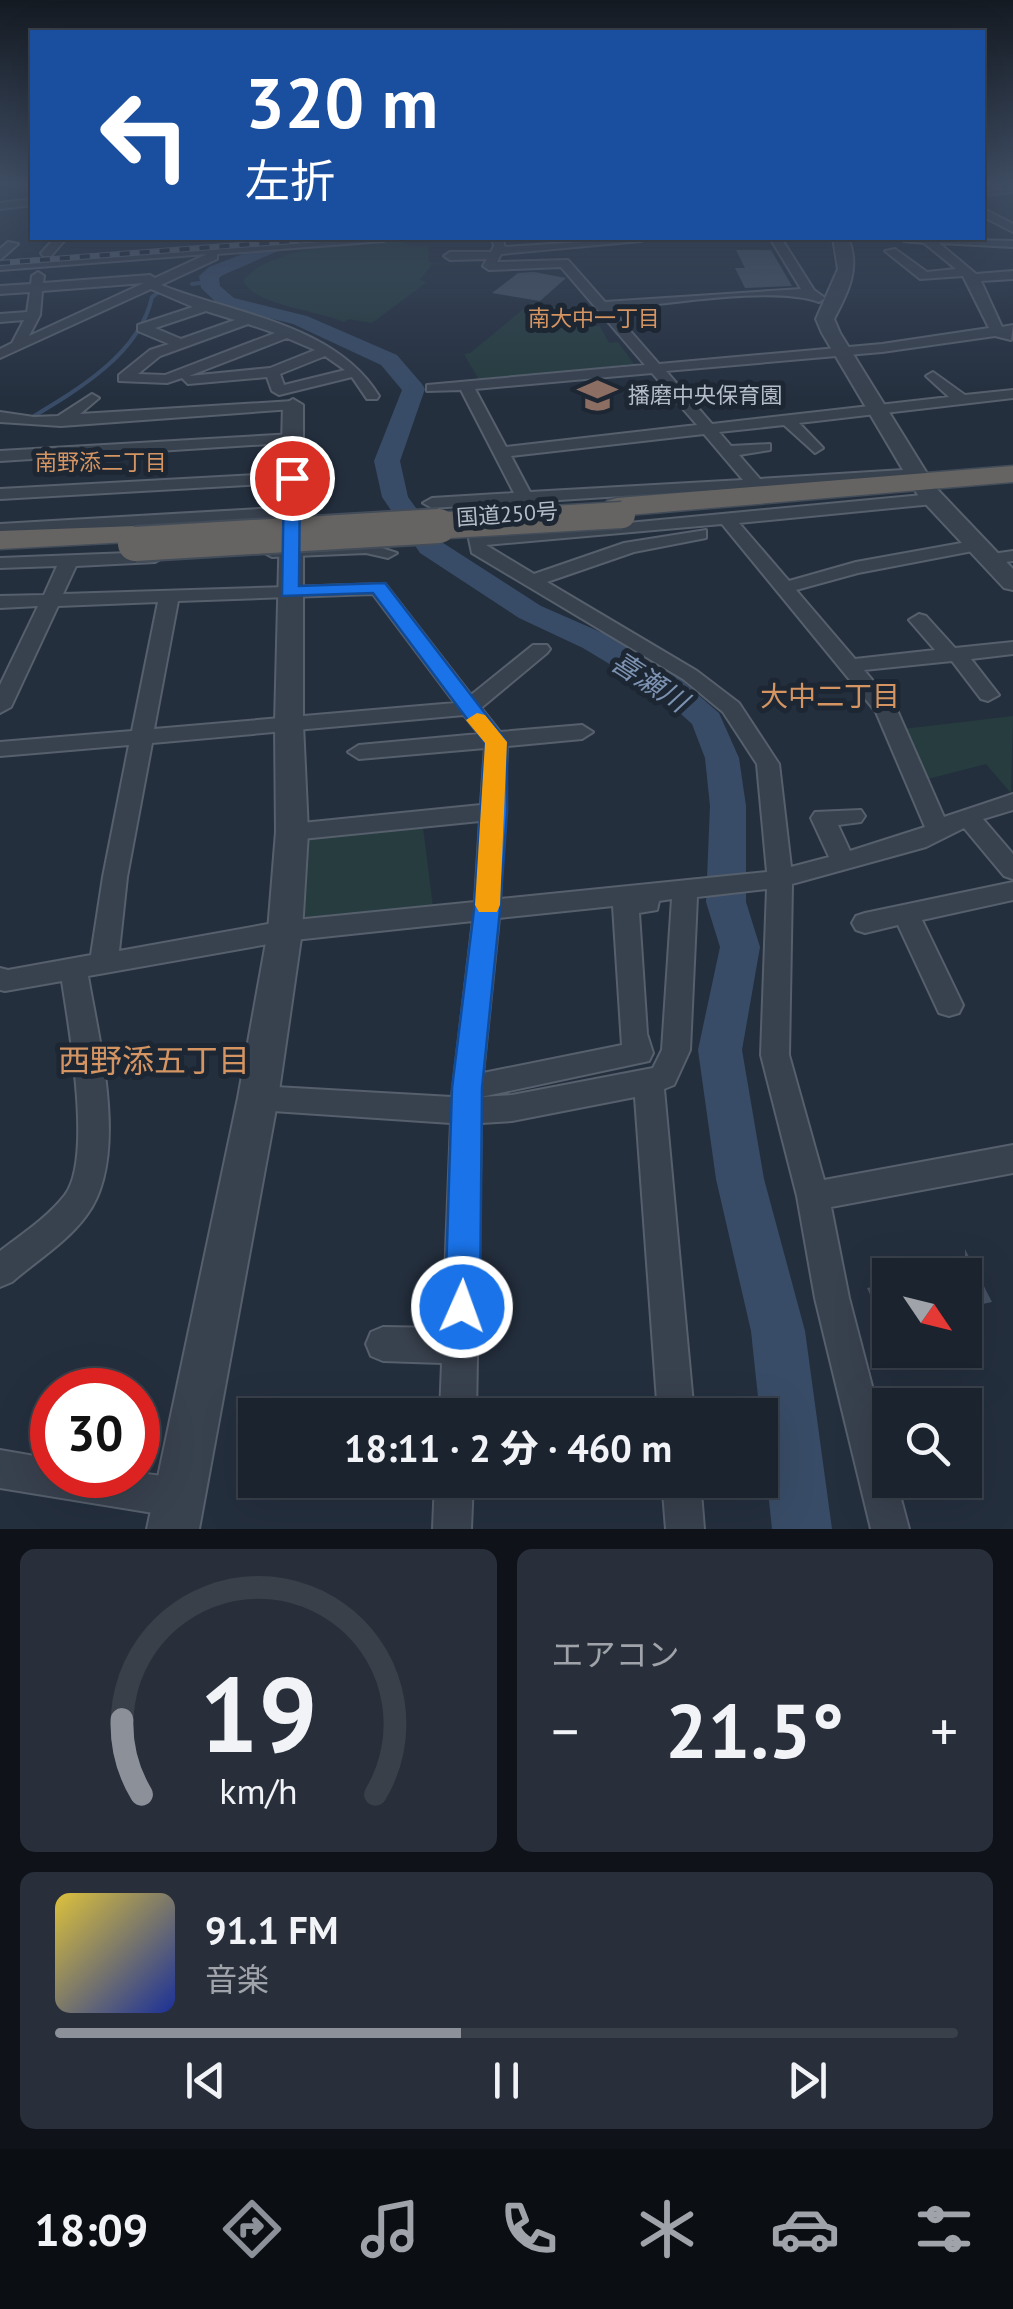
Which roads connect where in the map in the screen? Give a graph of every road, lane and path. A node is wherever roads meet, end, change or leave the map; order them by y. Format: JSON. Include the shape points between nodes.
{"nodes":[{"id":1,"x":8,"y":256,"type":"edge"},
{"id":2,"x":62,"y":256,"type":"edge"},
{"id":3,"x":81,"y":256,"type":"edge"},
{"id":4,"x":213,"y":256,"type":"edge"},
{"id":5,"x":493,"y":256,"type":"edge"},
{"id":6,"x":559,"y":256,"type":"edge"},
{"id":7,"x":787,"y":256,"type":"edge"},
{"id":8,"x":846,"y":256,"type":"edge"},
{"id":9,"x":899,"y":256,"type":"edge"},
{"id":10,"x":946,"y":256,"type":"edge"},
{"id":11,"x":43,"y":258,"type":"junction"},
{"id":12,"x":564,"y":263,"type":"junction"},
{"id":13,"x":0,"y":266,"type":"edge"},
{"id":14,"x":970,"y":275,"type":"junction"},
{"id":15,"x":1013,"y":275,"type":"edge"},
{"id":16,"x":157,"y":281,"type":"junction"},
{"id":17,"x":38,"y":287,"type":"junction"},
{"id":18,"x":0,"y":290,"type":"edge"},
{"id":19,"x":809,"y":294,"type":"junction"},
{"id":20,"x":835,"y":300,"type":"junction"},
{"id":21,"x":601,"y":306,"type":"junction"},
{"id":22,"x":204,"y":307,"type":"junction"},
{"id":23,"x":33,"y":315,"type":"junction"},
{"id":24,"x":0,"y":318,"type":"edge"},
{"id":25,"x":248,"y":320,"type":"junction"},
{"id":26,"x":1013,"y":329,"type":"edge"},
{"id":27,"x":997,"y":331,"type":"junction"},
{"id":28,"x":288,"y":333,"type":"junction"},
{"id":29,"x":963,"y":336,"type":"junction"},
{"id":30,"x":0,"y":342,"type":"edge"},
{"id":31,"x":26,"y":342,"type":"junction"},
{"id":32,"x":1013,"y":342,"type":"edge"},
{"id":33,"x":180,"y":343,"type":"junction"},
{"id":34,"x":842,"y":350,"type":"junction"},
{"id":35,"x":325,"y":351,"type":"junction"},
{"id":36,"x":984,"y":351,"type":"dead end"},
{"id":37,"x":0,"y":354,"type":"edge"},
{"id":38,"x":738,"y":355,"type":"junction"},
{"id":39,"x":653,"y":366,"type":"junction"},
{"id":40,"x":272,"y":372,"type":"junction"},
{"id":41,"x":354,"y":372,"type":"junction"},
{"id":42,"x":933,"y":376,"type":"dead end"},
{"id":43,"x":721,"y":377,"type":"dead end"},
{"id":44,"x":166,"y":379,"type":"junction"},
{"id":45,"x":466,"y":385,"type":"junction"},
{"id":46,"x":432,"y":388,"type":"dead end"},
{"id":47,"x":1012,"y":395,"type":"edge"},
{"id":48,"x":372,"y":396,"type":"dead end"},
{"id":49,"x":92,"y":398,"type":"dead end"},
{"id":50,"x":962,"y":400,"type":"junction"},
{"id":51,"x":293,"y":406,"type":"joint"},
{"id":52,"x":878,"y":410,"type":"junction"},
{"id":53,"x":0,"y":417,"type":"edge"},
{"id":54,"x":61,"y":420,"type":"junction"},
{"id":55,"x":788,"y":420,"type":"junction"},
{"id":56,"x":34,"y":422,"type":"junction"},
{"id":57,"x":708,"y":430,"type":"junction"},
{"id":58,"x":294,"y":439,"type":"junction"},
{"id":59,"x":764,"y":447,"type":"dead end"},
{"id":60,"x":815,"y":448,"type":"dead end"},
{"id":61,"x":728,"y":451,"type":"junction"},
{"id":62,"x":502,"y":452,"type":"junction"},
{"id":63,"x":50,"y":454,"type":"junction"},
{"id":64,"x":0,"y":456,"type":"edge"},
{"id":65,"x":1013,"y":474,"type":"edge"},
{"id":66,"x":292,"y":478,"type":"junction"},
{"id":67,"x":756,"y":484,"type":"junction"},
{"id":68,"x":1013,"y":484,"type":"edge"},
{"id":69,"x":924,"y":487,"type":"junction"},
{"id":70,"x":56,"y":490,"type":"junction"},
{"id":71,"x":0,"y":494,"type":"edge"},
{"id":72,"x":525,"y":498,"type":"junction"},
{"id":73,"x":470,"y":501,"type":"junction"},
{"id":74,"x":432,"y":503,"type":"dead end"},
{"id":75,"x":293,"y":512,"type":"junction"},
{"id":76,"x":730,"y":523,"type":"junction"},
{"id":77,"x":64,"y":526,"type":"junction"},
{"id":78,"x":0,"y":529,"type":"edge"},
{"id":79,"x":478,"y":538,"type":"junction"},
{"id":80,"x":0,"y":540,"type":"edge"},
{"id":81,"x":136,"y":540,"type":"junction"},
{"id":82,"x":0,"y":550,"type":"edge"},
{"id":83,"x":291,"y":552,"type":"junction"},
{"id":84,"x":388,"y":553,"type":"dead end"},
{"id":85,"x":994,"y":553,"type":"edge"},
{"id":86,"x":69,"y":561,"type":"junction"},
{"id":87,"x":0,"y":563,"type":"edge"},
{"id":88,"x":530,"y":582,"type":"junction"},
{"id":89,"x":1013,"y":583,"type":"edge"},
{"id":90,"x":784,"y":588,"type":"junction"},
{"id":91,"x":289,"y":592,"type":"junction"},
{"id":92,"x":169,"y":596,"type":"junction"},
{"id":93,"x":50,"y":600,"type":"junction"},
{"id":94,"x":0,"y":602,"type":"edge"},
{"id":95,"x":919,"y":620,"type":"dead end"},
{"id":96,"x":1013,"y":648,"type":"edge"},
{"id":97,"x":540,"y":649,"type":"dead end"},
{"id":98,"x":954,"y":655,"type":"junction"},
{"id":99,"x":849,"y":666,"type":"junction"},
{"id":100,"x":9,"y":671,"type":"edge"},
{"id":101,"x":988,"y":695,"type":"dead end"},
{"id":102,"x":0,"y":707,"type":"edge"},
{"id":103,"x":468,"y":708,"type":"junction"},
{"id":104,"x":289,"y":724,"type":"junction"},
{"id":105,"x":582,"y":732,"type":"dead end"},
{"id":106,"x":143,"y":737,"type":"junction"},
{"id":107,"x":496,"y":742,"type":"junction"},
{"id":108,"x":0,"y":749,"type":"edge"},
{"id":109,"x":359,"y":752,"type":"dead end"},
{"id":110,"x":1013,"y":802,"type":"edge"},
{"id":111,"x":495,"y":812,"type":"junction"},
{"id":112,"x":854,"y":816,"type":"dead end"},
{"id":113,"x":968,"y":816,"type":"junction"},
{"id":114,"x":292,"y":832,"type":"junction"},
{"id":115,"x":939,"y":832,"type":"junction"},
{"id":116,"x":843,"y":862,"type":"junction"},
{"id":117,"x":1013,"y":870,"type":"edge"},
{"id":118,"x":780,"y":879,"type":"junction"},
{"id":119,"x":684,"y":891,"type":"junction"},
{"id":120,"x":1013,"y":891,"type":"edge"},
{"id":121,"x":487,"y":910,"type":"junction"},
{"id":122,"x":906,"y":914,"type":"junction"},
{"id":123,"x":865,"y":923,"type":"dead end"},
{"id":124,"x":285,"y":931,"type":"junction"},
{"id":125,"x":104,"y":961,"type":"junction"},
{"id":126,"x":73,"y":966,"type":"junction"},
{"id":127,"x":2,"y":986,"type":"edge"},
{"id":128,"x":949,"y":1005,"type":"dead end"},
{"id":129,"x":644,"y":1068,"type":"junction"},
{"id":130,"x":258,"y":1098,"type":"junction"},
{"id":131,"x":468,"y":1100,"type":"junction"},
{"id":132,"x":1013,"y":1159,"type":"edge"},
{"id":133,"x":814,"y":1196,"type":"junction"},
{"id":134,"x":0,"y":1271,"type":"edge"},
{"id":135,"x":383,"y":1344,"type":"dead end"},
{"id":136,"x":461,"y":1346,"type":"junction"},
{"id":137,"x":459,"y":1398,"type":"edge"},
{"id":138,"x":674,"y":1398,"type":"edge"},
{"id":139,"x":0,"y":1469,"type":"edge"},
{"id":140,"x":453,"y":1498,"type":"edge"},
{"id":141,"x":682,"y":1498,"type":"edge"},
{"id":142,"x":175,"y":1514,"type":"edge"},
{"id":143,"x":452,"y":1529,"type":"edge"},
{"id":144,"x":685,"y":1529,"type":"edge"},
{"id":145,"x":890,"y":1529,"type":"edge"}],
"edges":[{"from":1,"to":11,"type":"street"},
{"from":2,"to":11,"type":"street"},
{"from":3,"to":11,"type":"street"},
{"from":4,"to":16,"type":"street"},
{"from":5,"to":12,"type":"street","via":[[489,266],[498,268]]},
{"from":6,"to":12,"type":"street"},
{"from":7,"to":19,"type":"street"},
{"from":8,"to":20,"type":"street"},
{"from":9,"to":14,"type":"street","via":[[924,276]]},
{"from":10,"to":14,"type":"street"},
{"from":11,"to":13,"type":"street"},
{"from":11,"to":17,"type":"street"},
{"from":12,"to":21,"type":"street"},
{"from":14,"to":15,"type":"street"},
{"from":14,"to":27,"type":"street"},
{"from":16,"to":17,"type":"street"},
{"from":16,"to":22,"type":"street"},
{"from":16,"to":31,"type":"street"},
{"from":17,"to":18,"type":"street"},
{"from":17,"to":23,"type":"street"},
{"from":19,"to":20,"type":"street"},
{"from":19,"to":21,"type":"street"},
{"from":20,"to":34,"type":"street","via":[[825,319]]},
{"from":21,"to":39,"type":"street"},
{"from":22,"to":25,"type":"street"},
{"from":22,"to":33,"type":"street","via":[[143,328]]},
{"from":23,"to":24,"type":"street"},
{"from":23,"to":31,"type":"street","via":[[21,338]]},
{"from":25,"to":28,"type":"street"},
{"from":25,"to":33,"type":"street"},
{"from":26,"to":27,"type":"street"},
{"from":27,"to":29,"type":"street"},
{"from":27,"to":32,"type":"street"},
{"from":28,"to":35,"type":"street"},
{"from":28,"to":44,"type":"street"},
{"from":29,"to":34,"type":"street"},
{"from":29,"to":36,"type":"street"},
{"from":30,"to":31,"type":"street"},
{"from":31,"to":37,"type":"street"},
{"from":33,"to":44,"type":"street","via":[[124,378]]},
{"from":34,"to":38,"type":"street"},
{"from":34,"to":52,"type":"street"},
{"from":35,"to":40,"type":"street"},
{"from":35,"to":41,"type":"street"},
{"from":38,"to":39,"type":"street"},
{"from":38,"to":43,"type":"street","via":[[762,370]]},
{"from":39,"to":45,"type":"street"},
{"from":39,"to":57,"type":"street"},
{"from":40,"to":41,"type":"street","via":[[279,390]]},
{"from":40,"to":44,"type":"street"},
{"from":41,"to":48,"type":"street"},
{"from":42,"to":50,"type":"street"},
{"from":45,"to":46,"type":"street"},
{"from":45,"to":62,"type":"street"},
{"from":47,"to":50,"type":"street"},
{"from":49,"to":54,"type":"street"},
{"from":50,"to":52,"type":"street"},
{"from":51,"to":54,"type":"street"},
{"from":51,"to":58,"type":"street"},
{"from":52,"to":55,"type":"street"},
{"from":52,"to":69,"type":"street"},
{"from":53,"to":56,"type":"street"},
{"from":54,"to":56,"type":"street"},
{"from":55,"to":57,"type":"street"},
{"from":55,"to":60,"type":"street"},
{"from":56,"to":63,"type":"street","via":[[44,428]]},
{"from":57,"to":61,"type":"street"},
{"from":57,"to":62,"type":"street"},
{"from":58,"to":63,"type":"street"},
{"from":58,"to":66,"type":"street"},
{"from":59,"to":61,"type":"street"},
{"from":61,"to":67,"type":"street"},
{"from":62,"to":72,"type":"street"},
{"from":63,"to":64,"type":"street"},
{"from":63,"to":70,"type":"street"},
{"from":65,"to":69,"type":"highway","name":"国道250号"},
{"from":66,"to":70,"type":"street"},
{"from":66,"to":75,"type":"street"},
{"from":67,"to":69,"type":"street"},
{"from":67,"to":72,"type":"street"},
{"from":68,"to":69,"type":"highway","name":"国道250号"},
{"from":69,"to":76,"type":"street"},
{"from":69,"to":81,"type":"highway","name":"国道250号","bridge":true},
{"from":69,"to":85,"type":"street"},
{"from":70,"to":71,"type":"street"},
{"from":70,"to":77,"type":"street"},
{"from":72,"to":73,"type":"street"},
{"from":73,"to":74,"type":"street"},
{"from":73,"to":79,"type":"street"},
{"from":75,"to":77,"type":"street"},
{"from":75,"to":83,"type":"street"},
{"from":76,"to":79,"type":"street"},
{"from":76,"to":88,"type":"street","via":[[630,547]]},
{"from":76,"to":90,"type":"street"},
{"from":77,"to":78,"type":"street"},
{"from":79,"to":88,"type":"street","via":[[478,548]]},
{"from":80,"to":81,"type":"highway","name":"国道250号"},
{"from":81,"to":82,"type":"highway","name":"国道250号"},
{"from":83,"to":84,"type":"street"},
{"from":83,"to":86,"type":"street"},
{"from":83,"to":91,"type":"street"},
{"from":85,"to":89,"type":"street"},
{"from":85,"to":90,"type":"street","via":[[856,568]]},
{"from":86,"to":87,"type":"street"},
{"from":86,"to":93,"type":"street"},
{"from":88,"to":118,"type":"street","via":[[690,674],[731,708],[768,764]]},
{"from":90,"to":99,"type":"street"},
{"from":91,"to":92,"type":"street"},
{"from":91,"to":103,"type":"street","via":[[378,588]]},
{"from":91,"to":104,"type":"street"},
{"from":92,"to":93,"type":"street"},
{"from":92,"to":106,"type":"street"},
{"from":93,"to":94,"type":"street"},
{"from":93,"to":100,"type":"street"},
{"from":95,"to":98,"type":"street"},
{"from":96,"to":98,"type":"street"},
{"from":97,"to":103,"type":"street"},
{"from":98,"to":99,"type":"street"},
{"from":98,"to":101,"type":"street"},
{"from":99,"to":115,"type":"street","via":[[886,710]]},
{"from":100,"to":102,"type":"street"},
{"from":103,"to":104,"type":"street"},
{"from":103,"to":107,"type":"street"},
{"from":104,"to":106,"type":"street"},
{"from":104,"to":114,"type":"street"},
{"from":105,"to":107,"type":"street"},
{"from":106,"to":108,"type":"street"},
{"from":106,"to":125,"type":"street"},
{"from":107,"to":109,"type":"street"},
{"from":107,"to":111,"type":"street"},
{"from":110,"to":113,"type":"street"},
{"from":111,"to":114,"type":"street"},
{"from":111,"to":121,"type":"street"},
{"from":112,"to":116,"type":"street","via":[[823,818]]},
{"from":113,"to":115,"type":"street"},
{"from":113,"to":117,"type":"street"},
{"from":114,"to":124,"type":"street"},
{"from":115,"to":116,"type":"street"},
{"from":116,"to":118,"type":"street"},
{"from":118,"to":119,"type":"street"},
{"from":118,"to":133,"type":"street","via":[[776,1055]]},
{"from":119,"to":121,"type":"street"},
{"from":119,"to":129,"type":"street","via":[[673,1057],[664,1076]]},
{"from":119,"to":129,"type":"street","via":[[626,906],[632,1034]]},
{"from":120,"to":122,"type":"street"},
{"from":121,"to":124,"type":"street"},
{"from":121,"to":131,"type":"street"},
{"from":122,"to":123,"type":"street"},
{"from":122,"to":128,"type":"street"},
{"from":124,"to":125,"type":"street"},
{"from":124,"to":130,"type":"street"},
{"from":125,"to":126,"type":"street"},
{"from":126,"to":127,"type":"street"},
{"from":126,"to":134,"type":"street","via":[[92,1089],[90,1168],[80,1202]]},
{"from":129,"to":131,"type":"street","via":[[512,1108]]},
{"from":129,"to":138,"type":"street"},
{"from":130,"to":131,"type":"street"},
{"from":130,"to":142,"type":"street"},
{"from":131,"to":136,"type":"street"},
{"from":132,"to":133,"type":"street"},
{"from":133,"to":145,"type":"street","via":[[832,1298]]},
{"from":135,"to":136,"type":"street"},
{"from":136,"to":137,"type":"street"},
{"from":139,"to":142,"type":"street"},
{"from":140,"to":143,"type":"street"},
{"from":141,"to":144,"type":"street"}]}
